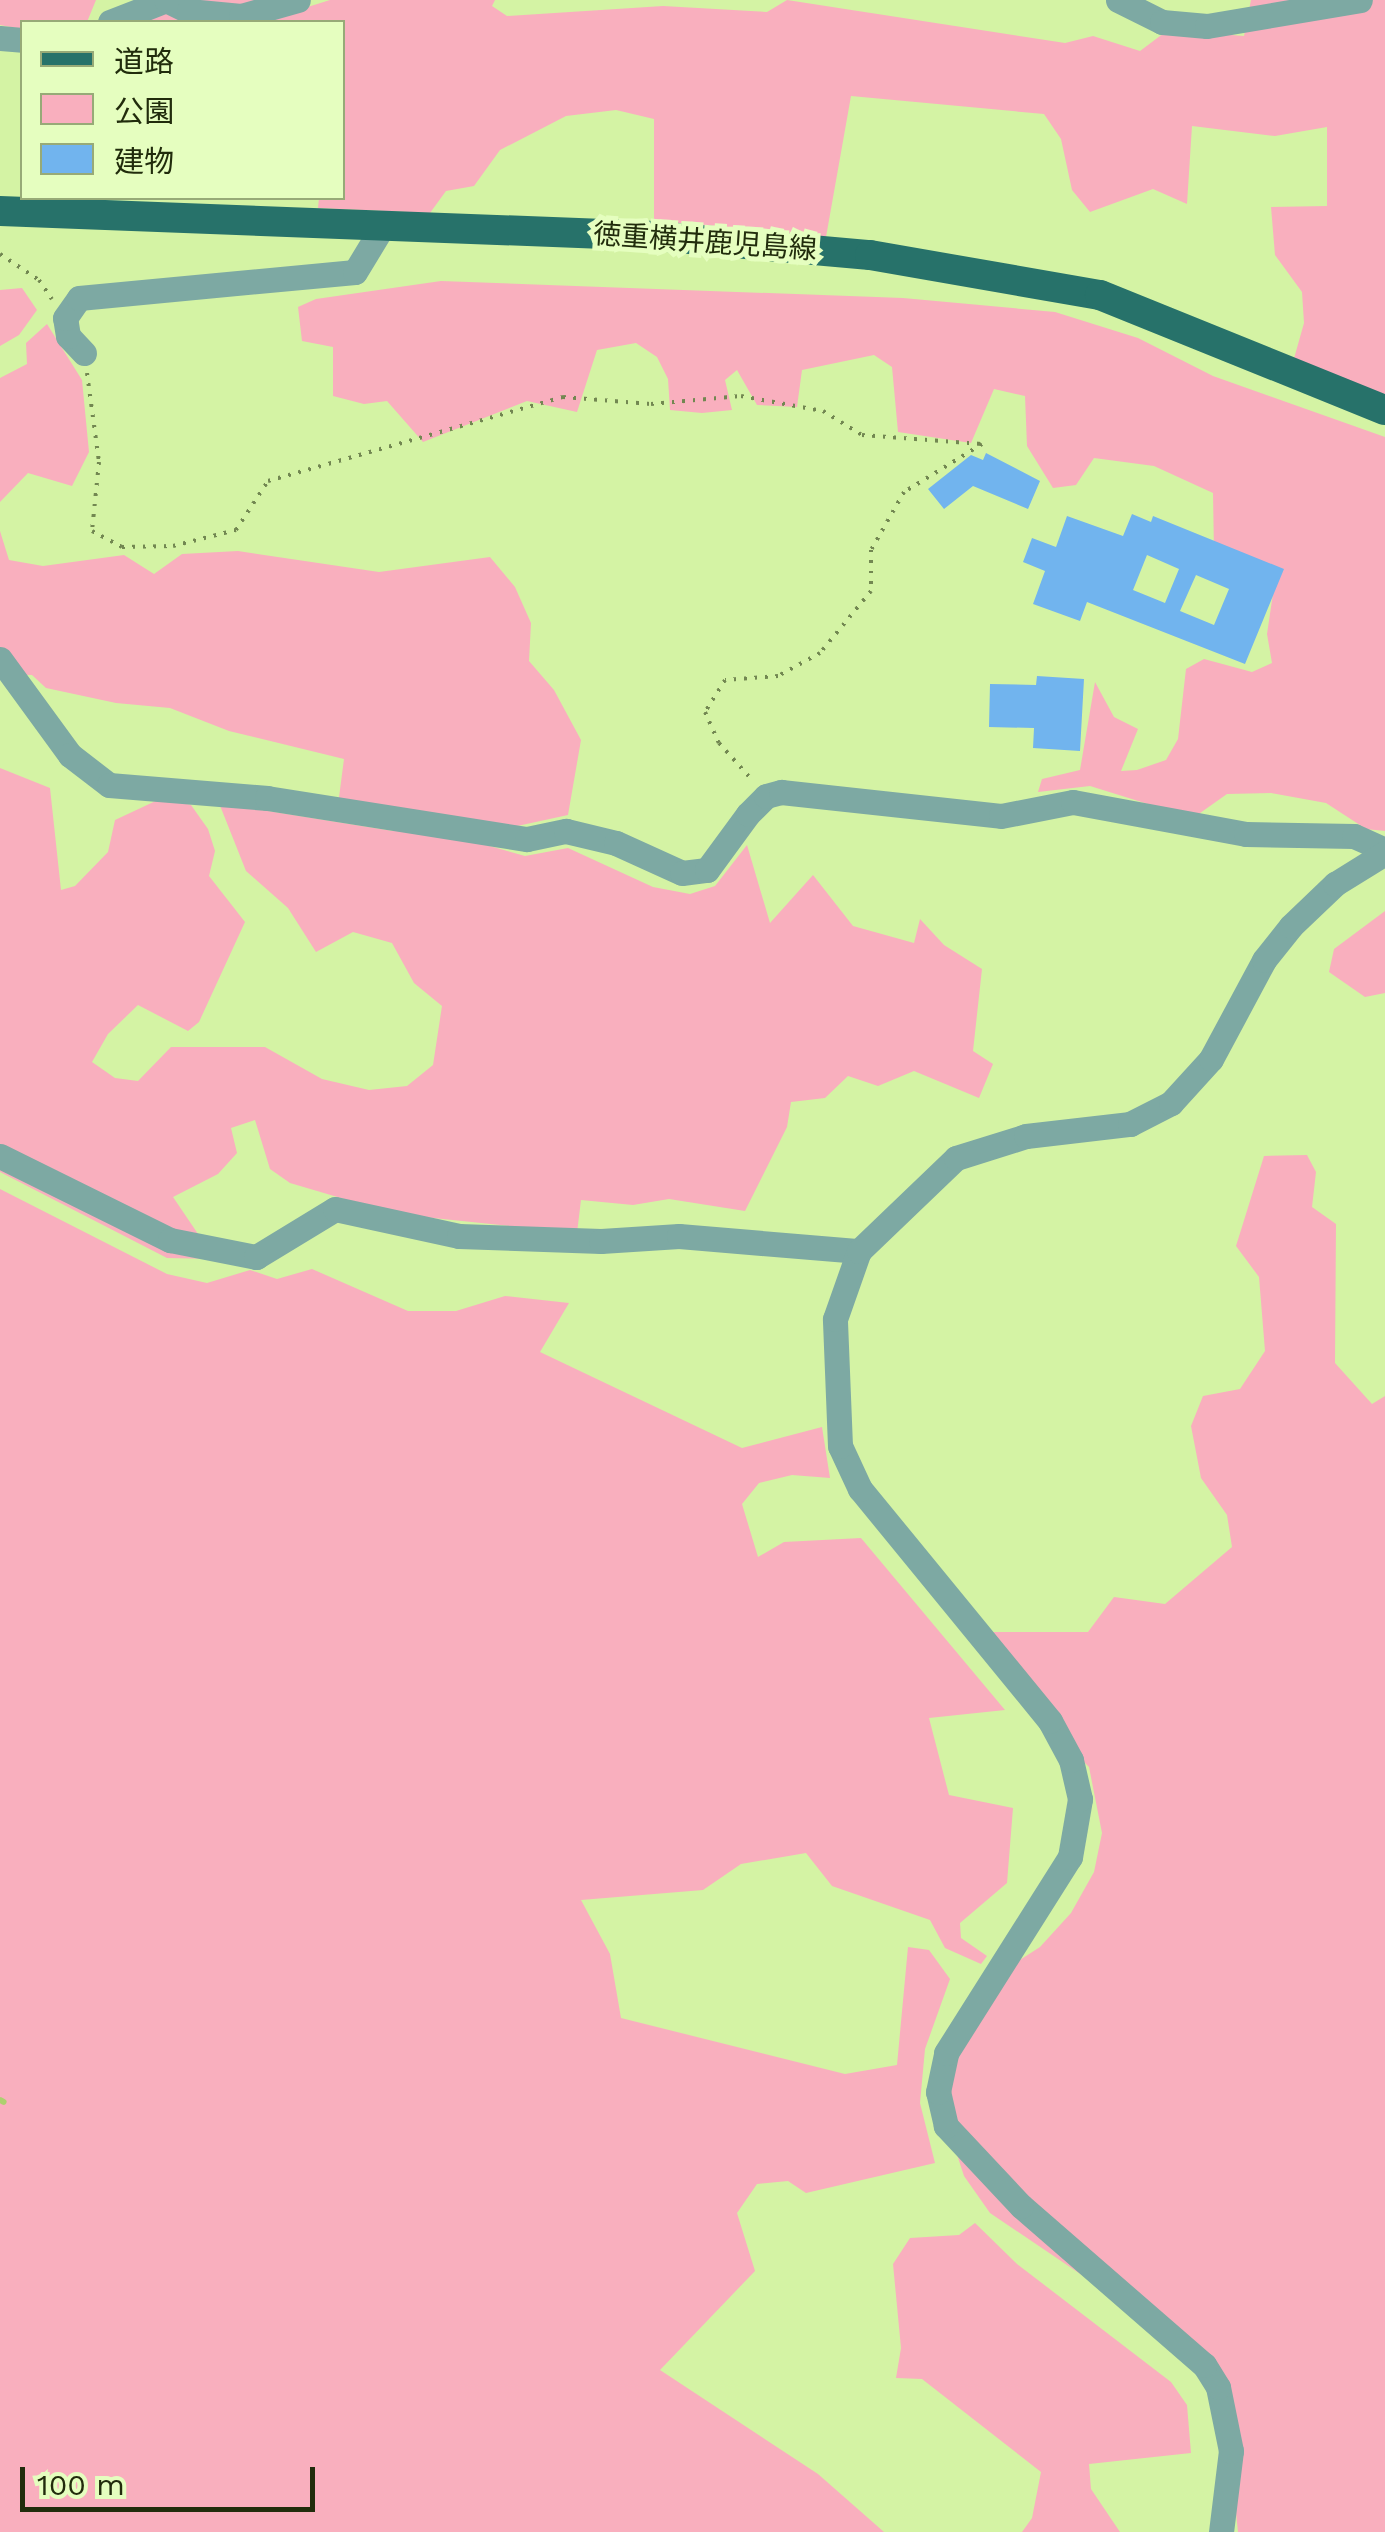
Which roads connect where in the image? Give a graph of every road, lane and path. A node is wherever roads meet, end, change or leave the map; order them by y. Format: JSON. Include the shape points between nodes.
{"nodes":[{"id":1,"x":298,"y":0,"type":"edge"},
{"id":2,"x":1118,"y":0,"type":"edge"},
{"id":3,"x":1360,"y":0,"type":"edge"},
{"id":4,"x":115,"y":20,"type":"edge"},
{"id":5,"x":0,"y":211,"type":"edge"},
{"id":6,"x":383,"y":226,"type":"junction"},
{"id":7,"x":0,"y":254,"type":"edge"},
{"id":8,"x":64,"y":318,"type":"junction"},
{"id":9,"x":84,"y":353,"type":"joint"},
{"id":10,"x":1385,"y":410,"type":"edge"},
{"id":11,"x":0,"y":659,"type":"edge"},
{"id":12,"x":766,"y":796,"type":"junction"},
{"id":13,"x":1385,"y":852,"type":"edge"},
{"id":14,"x":0,"y":1156,"type":"edge"},
{"id":15,"x":859,"y":1252,"type":"junction"},
{"id":16,"x":1221,"y":2532,"type":"edge"}],
"edges":[{"from":1,"to":4,"type":"street","via":[[241,16],[208,15],[166,0]]},
{"from":2,"to":3,"type":"street","via":[[1162,22],[1206,26]]},
{"from":5,"to":6,"type":"main road","name":"徳重横井鹿児島線"},
{"from":6,"to":8,"type":"street","via":[[355,272],[96,294],[78,298]]},
{"from":6,"to":10,"type":"main road","name":"徳重横井鹿児島線","via":[[656,236],[870,255],[1100,294]]},
{"from":7,"to":8,"type":"path","via":[[39,280]]},
{"from":8,"to":9,"type":"street","via":[[68,336]]},
{"from":9,"to":12,"type":"path","via":[[99,462],[92,531],[122,547],[174,546],[236,530],[268,481],[563,397],[651,404],[741,396],[823,412],[862,435],[982,444],[904,492],[871,550],[871,591],[820,653],[778,676],[725,680],[706,712],[719,743]]},
{"from":11,"to":12,"type":"street","via":[[70,754],[109,785],[267,798],[528,838],[566,831],[616,843],[682,874],[707,870]]},
{"from":12,"to":13,"type":"street","via":[[820,794],[1001,816],[1073,802],[1246,834],[1354,836]]},
{"from":13,"to":15,"type":"street","via":[[1335,884],[1291,926],[1264,960],[1211,1058],[1170,1103],[1130,1124],[1026,1136],[956,1158]]},
{"from":14,"to":15,"type":"street","via":[[170,1240],[256,1257],[335,1209],[459,1236],[602,1242],[679,1236]]},
{"from":15,"to":16,"type":"street","via":[[836,1319],[840,1446],[893,1535],[1050,1721],[1071,1760],[1080,1799],[1070,1856],[946,2053],[938,2092],[946,2126],[1021,2206],[1204,2364],[1218,2387],[1231,2451]]}]}
